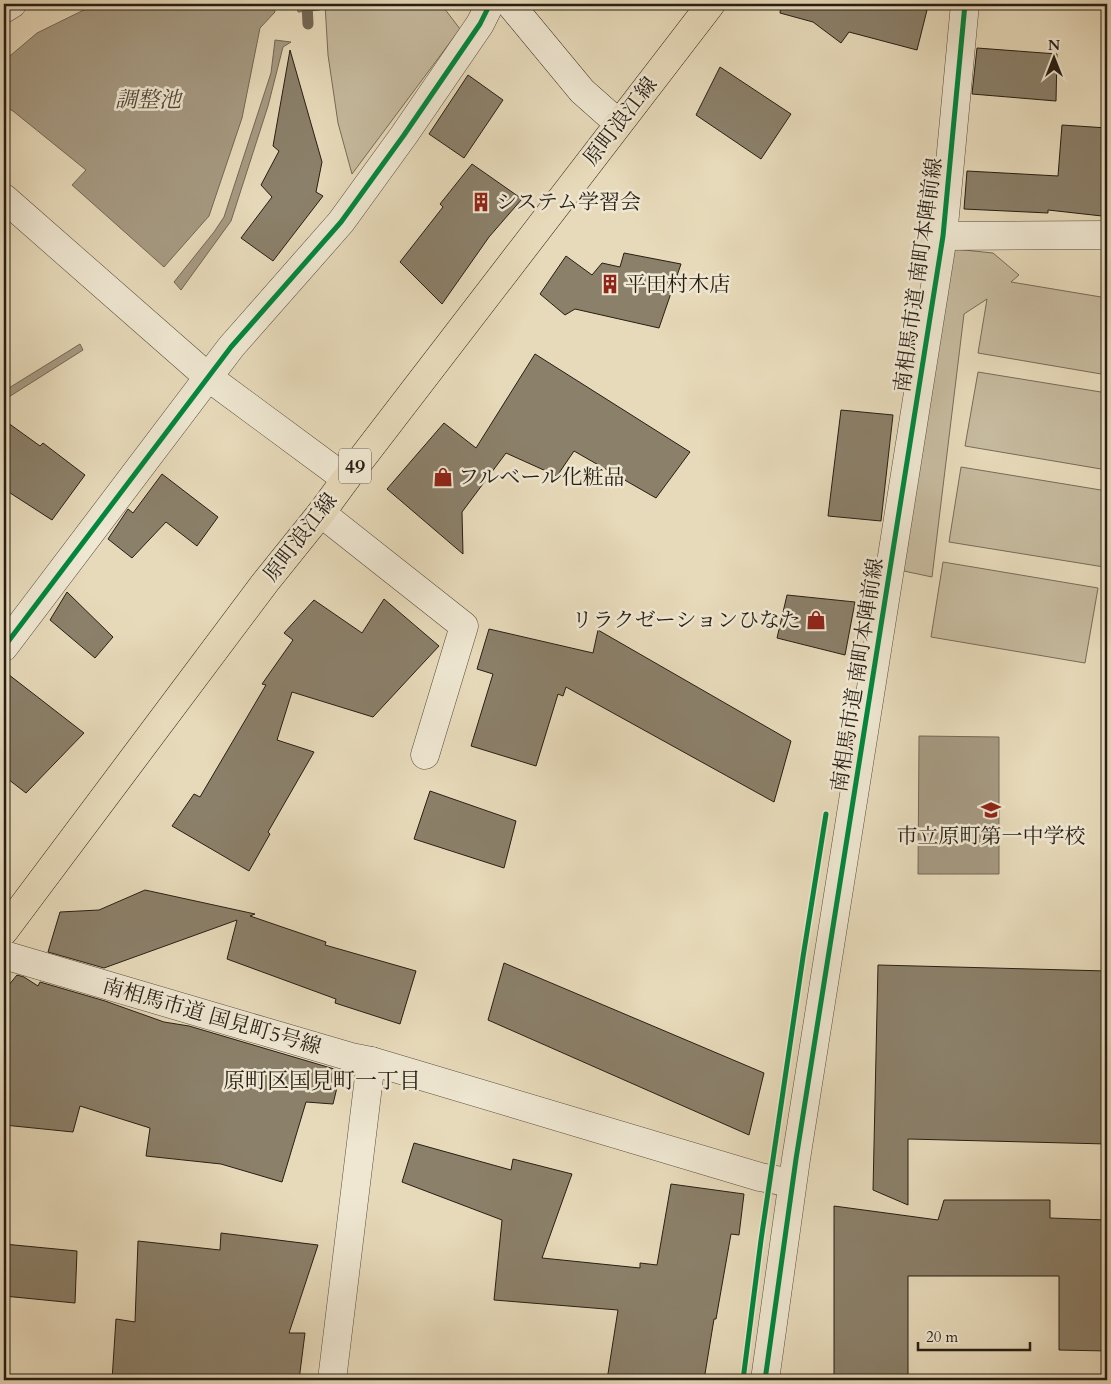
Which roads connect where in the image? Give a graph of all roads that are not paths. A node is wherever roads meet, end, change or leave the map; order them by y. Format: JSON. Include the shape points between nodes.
{"nodes":[{"id":1,"x":12,"y":4,"type":"edge"},
{"id":2,"x":490,"y":4,"type":"edge"},
{"id":3,"x":510,"y":4,"type":"edge"},
{"id":4,"x":711,"y":4,"type":"edge"},
{"id":5,"x":965,"y":4,"type":"edge"},
{"id":6,"x":4,"y":9,"type":"edge"},
{"id":7,"x":618,"y":123,"type":"junction"},
{"id":8,"x":4,"y":198,"type":"edge"},
{"id":9,"x":1107,"y":235,"type":"edge"},
{"id":10,"x":944,"y":236,"type":"junction"},
{"id":11,"x":208,"y":376,"type":"junction"},
{"id":12,"x":346,"y":479,"type":"junction"},
{"id":13,"x":321,"y":513,"type":"junction"},
{"id":14,"x":4,"y":647,"type":"edge"},
{"id":15,"x":425,"y":755,"type":"dead end"},
{"id":16,"x":4,"y":931,"type":"edge"},
{"id":17,"x":4,"y":955,"type":"edge"},
{"id":18,"x":371,"y":1061,"type":"junction"},
{"id":19,"x":792,"y":1183,"type":"junction"},
{"id":20,"x":332,"y":1380,"type":"edge"},
{"id":21,"x":765,"y":1380,"type":"edge"}],
"edges":[{"from":1,"to":6,"type":"street"},
{"from":2,"to":11,"type":"street","via":[[480,24],[341,222]]},
{"from":3,"to":7,"type":"street","via":[[582,92]]},
{"from":4,"to":7,"type":"main road","name":"原町浪江線","number":"49"},
{"from":5,"to":10,"type":"street","name":"南相馬市道 南町本陣前線"},
{"from":7,"to":12,"type":"main road","name":"原町浪江線","number":"49"},
{"from":8,"to":11,"type":"street"},
{"from":9,"to":10,"type":"street"},
{"from":10,"to":19,"type":"street","name":"南相馬市道 南町本陣前線"},
{"from":11,"to":12,"type":"street"},
{"from":11,"to":14,"type":"street"},
{"from":12,"to":13,"type":"main road","name":"原町浪江線","number":"49"},
{"from":13,"to":15,"type":"street","via":[[464,626]]},
{"from":13,"to":16,"type":"main road","name":"原町浪江線","number":"49","via":[[252,599]]},
{"from":17,"to":18,"type":"street","name":"南相馬市道 国見町5号線"},
{"from":18,"to":19,"type":"street","name":"南相馬市道 国見町5号線","via":[[760,1177]]},
{"from":18,"to":20,"type":"street"},
{"from":19,"to":21,"type":"street","name":"南相馬市道 南町本陣前線"}]}
